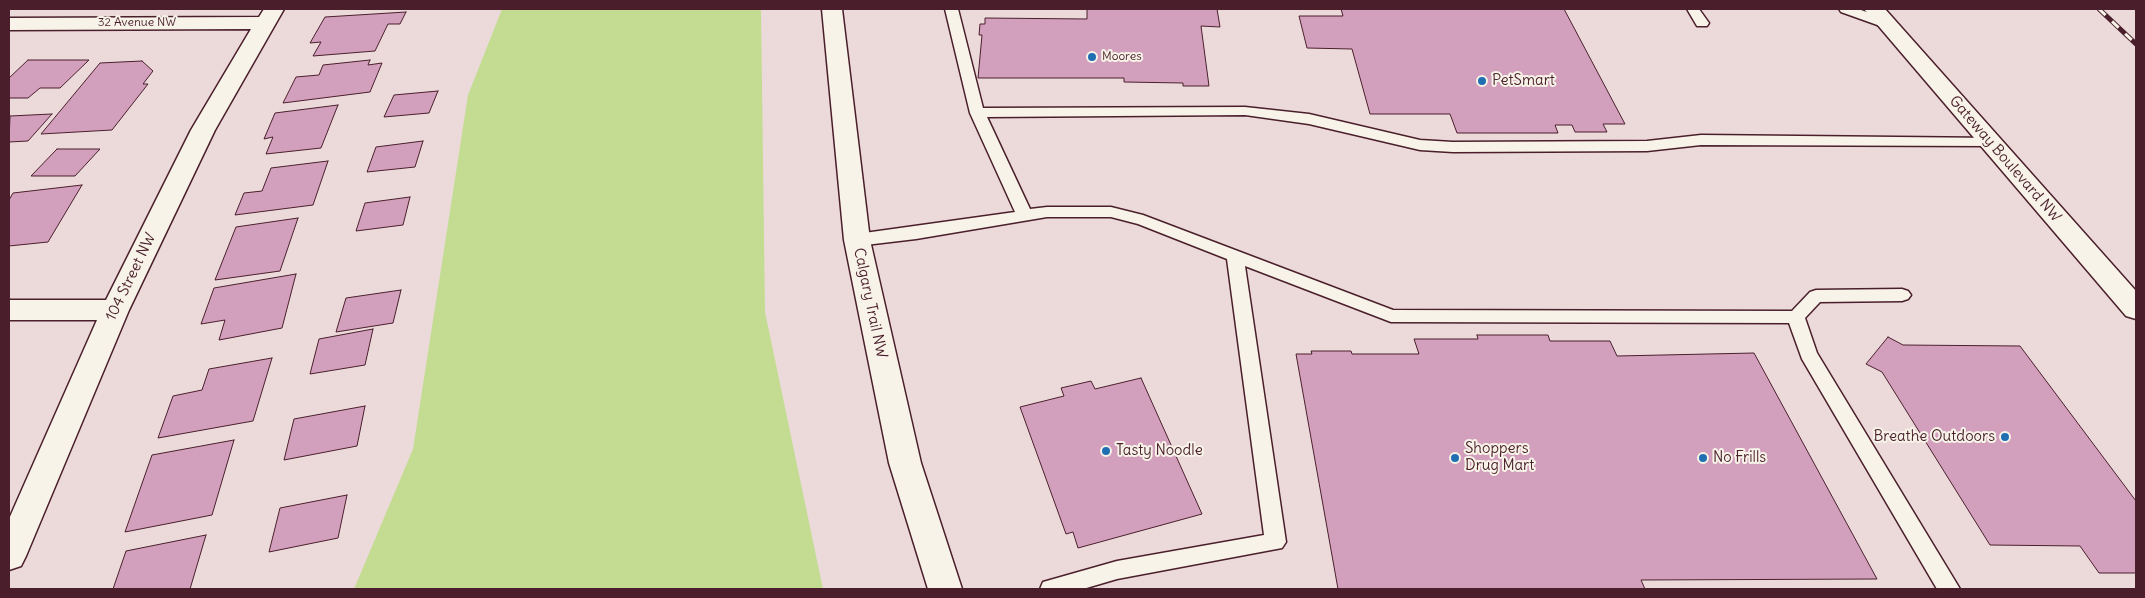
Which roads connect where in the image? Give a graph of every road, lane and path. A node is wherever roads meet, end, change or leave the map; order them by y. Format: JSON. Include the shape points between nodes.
{"nodes":[{"id":1,"x":832,"y":9,"type":"edge"},
{"id":2,"x":951,"y":9,"type":"edge"},
{"id":3,"x":1693,"y":9,"type":"edge"},
{"id":4,"x":1846,"y":9,"type":"edge"},
{"id":5,"x":269,"y":16,"type":"edge"},
{"id":6,"x":1881,"y":17,"type":"edge"},
{"id":7,"x":1702,"y":23,"type":"dead end"},
{"id":8,"x":9,"y":24,"type":"edge"},
{"id":9,"x":977,"y":113,"type":"junction"},
{"id":10,"x":1990,"y":141,"type":"junction"},
{"id":11,"x":1025,"y":215,"type":"junction"},
{"id":12,"x":857,"y":240,"type":"junction"},
{"id":13,"x":1235,"y":256,"type":"junction"},
{"id":14,"x":1902,"y":295,"type":"dead end"},
{"id":15,"x":2136,"y":309,"type":"edge"},
{"id":16,"x":9,"y":310,"type":"edge"},
{"id":17,"x":115,"y":310,"type":"junction"},
{"id":18,"x":1796,"y":317,"type":"junction"},
{"id":19,"x":9,"y":556,"type":"edge"},
{"id":20,"x":945,"y":589,"type":"edge"},
{"id":21,"x":1051,"y":589,"type":"edge"},
{"id":22,"x":1949,"y":589,"type":"edge"}],
"edges":[{"from":1,"to":12,"type":"main road","name":"Calgary Trail NW"},
{"from":2,"to":9,"type":"lane"},
{"from":3,"to":7,"type":"lane"},
{"from":4,"to":6,"type":"lane"},
{"from":5,"to":8,"type":"main road","name":"32 Avenue NW"},
{"from":5,"to":17,"type":"main road","name":"104 Street NW","via":[[203,130]]},
{"from":6,"to":10,"type":"main road","name":"Gateway Boulevard NW"},
{"from":9,"to":10,"type":"lane","via":[[1245,111],[1309,119],[1410,143],[1453,147],[1647,146],[1701,140]]},
{"from":9,"to":11,"type":"lane"},
{"from":10,"to":15,"type":"main road","name":"Gateway Boulevard NW"},
{"from":11,"to":12,"type":"lane"},
{"from":11,"to":13,"type":"lane","via":[[1066,211],[1128,215]]},
{"from":12,"to":20,"type":"main road","name":"Calgary Trail NW","via":[[905,463]]},
{"from":13,"to":18,"type":"lane","via":[[1392,316]]},
{"from":13,"to":21,"type":"lane","via":[[1275,542],[1117,570]]},
{"from":14,"to":18,"type":"lane","via":[[1816,296]]},
{"from":16,"to":17,"type":"main road"},
{"from":17,"to":19,"type":"main road","name":"104 Street NW"},
{"from":18,"to":22,"type":"lane","via":[[1808,354]]}]}
